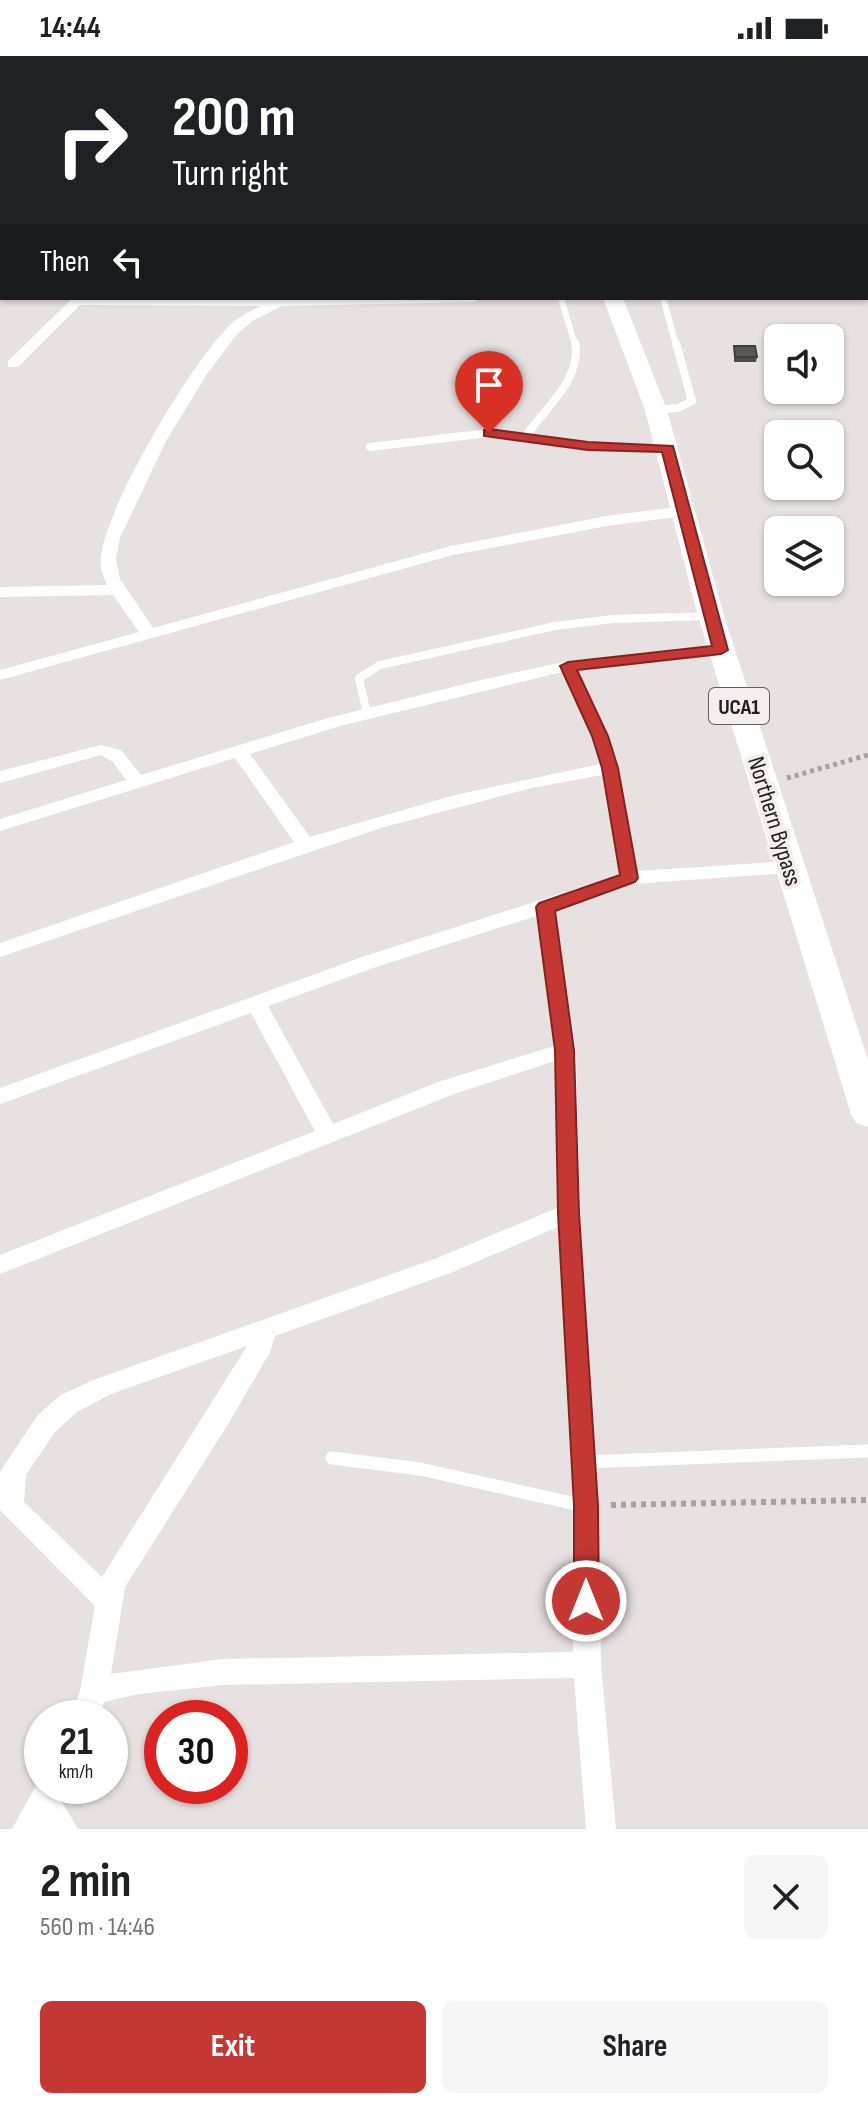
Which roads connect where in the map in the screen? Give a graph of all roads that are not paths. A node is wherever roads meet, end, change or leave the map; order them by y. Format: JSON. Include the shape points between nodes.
{"nodes":[{"id":1,"x":78,"y":300,"type":"edge"},
{"id":2,"x":146,"y":300,"type":"edge"},
{"id":3,"x":377,"y":300,"type":"edge"},
{"id":4,"x":562,"y":300,"type":"edge"},
{"id":5,"x":614,"y":300,"type":"edge"},
{"id":6,"x":664,"y":300,"type":"edge"},
{"id":7,"x":280,"y":302,"type":"junction"},
{"id":8,"x":13,"y":364,"type":"dead end"},
{"id":9,"x":656,"y":410,"type":"junction"},
{"id":10,"x":525,"y":437,"type":"junction"},
{"id":11,"x":370,"y":447,"type":"dead end"},
{"id":12,"x":668,"y":449,"type":"junction"},
{"id":13,"x":684,"y":511,"type":"junction"},
{"id":14,"x":119,"y":590,"type":"junction"},
{"id":15,"x":0,"y":592,"type":"edge"},
{"id":16,"x":711,"y":616,"type":"junction"},
{"id":17,"x":148,"y":633,"type":"junction"},
{"id":18,"x":721,"y":650,"type":"junction"},
{"id":19,"x":568,"y":666,"type":"junction"},
{"id":20,"x":0,"y":675,"type":"edge"},
{"id":21,"x":367,"y":714,"type":"junction"},
{"id":22,"x":240,"y":752,"type":"junction"},
{"id":23,"x":610,"y":768,"type":"junction"},
{"id":24,"x":0,"y":777,"type":"edge"},
{"id":25,"x":137,"y":783,"type":"junction"},
{"id":26,"x":0,"y":825,"type":"edge"},
{"id":27,"x":307,"y":846,"type":"junction"},
{"id":28,"x":789,"y":867,"type":"junction"},
{"id":29,"x":629,"y":878,"type":"junction"},
{"id":30,"x":545,"y":907,"type":"junction"},
{"id":31,"x":0,"y":950,"type":"edge"},
{"id":32,"x":256,"y":1003,"type":"junction"},
{"id":33,"x":565,"y":1050,"type":"junction"},
{"id":34,"x":0,"y":1096,"type":"edge"},
{"id":35,"x":868,"y":1114,"type":"edge"},
{"id":36,"x":328,"y":1134,"type":"junction"},
{"id":37,"x":569,"y":1213,"type":"junction"},
{"id":38,"x":0,"y":1265,"type":"edge"},
{"id":39,"x":265,"y":1330,"type":"junction"},
{"id":40,"x":868,"y":1451,"type":"edge"},
{"id":41,"x":332,"y":1458,"type":"dead end"},
{"id":42,"x":584,"y":1462,"type":"junction"},
{"id":43,"x":5,"y":1506,"type":"edge"},
{"id":44,"x":586,"y":1506,"type":"junction"},
{"id":45,"x":107,"y":1600,"type":"junction"},
{"id":46,"x":587,"y":1665,"type":"junction"},
{"id":47,"x":90,"y":1700,"type":"edge"},
{"id":48,"x":99,"y":1700,"type":"edge"},
{"id":49,"x":41,"y":1804,"type":"edge"},
{"id":50,"x":52,"y":1804,"type":"edge"},
{"id":51,"x":27,"y":1829,"type":"edge"},
{"id":52,"x":63,"y":1829,"type":"edge"},
{"id":53,"x":601,"y":1829,"type":"edge"}],
"edges":[{"from":1,"to":8,"type":"street"},
{"from":2,"to":7,"type":"street"},
{"from":3,"to":7,"type":"street"},
{"from":4,"to":10,"type":"lane","via":[[578,362],[571,379]]},
{"from":5,"to":9,"type":"main road","name":"Northern Bypass","number":"UCA1"},
{"from":6,"to":9,"type":"lane","via":[[692,401]]},
{"from":7,"to":14,"type":"street","via":[[235,327],[186,392],[120,515],[107,561]]},
{"from":9,"to":12,"type":"main road","name":"Northern Bypass","number":"UCA1"},
{"from":10,"to":11,"type":"lane","via":[[489,433]]},
{"from":10,"to":12,"type":"lane"},
{"from":12,"to":13,"type":"main road","name":"Northern Bypass","number":"UCA1"},
{"from":13,"to":16,"type":"main road","name":"Northern Bypass","number":"UCA1"},
{"from":13,"to":17,"type":"street","via":[[451,551]]},
{"from":14,"to":15,"type":"street"},
{"from":14,"to":17,"type":"street"},
{"from":16,"to":18,"type":"main road","name":"Northern Bypass","number":"UCA1"},
{"from":16,"to":21,"type":"lane","via":[[555,626],[380,665],[359,678]]},
{"from":17,"to":20,"type":"street"},
{"from":18,"to":19,"type":"street"},
{"from":18,"to":28,"type":"main road","name":"Northern Bypass","number":"UCA1"},
{"from":19,"to":21,"type":"street"},
{"from":19,"to":23,"type":"street"},
{"from":21,"to":22,"type":"street"},
{"from":22,"to":25,"type":"street"},
{"from":22,"to":27,"type":"street"},
{"from":23,"to":27,"type":"street","via":[[492,790]]},
{"from":23,"to":29,"type":"street"},
{"from":24,"to":25,"type":"street","via":[[107,749],[115,752]]},
{"from":25,"to":26,"type":"street"},
{"from":27,"to":31,"type":"street"},
{"from":28,"to":29,"type":"street"},
{"from":28,"to":35,"type":"main road","name":"Northern Bypass","number":"UCA1"},
{"from":29,"to":30,"type":"street"},
{"from":30,"to":32,"type":"street"},
{"from":30,"to":33,"type":"street"},
{"from":32,"to":34,"type":"street"},
{"from":32,"to":36,"type":"street"},
{"from":33,"to":36,"type":"street"},
{"from":33,"to":37,"type":"street"},
{"from":36,"to":38,"type":"street"},
{"from":37,"to":39,"type":"street"},
{"from":37,"to":42,"type":"street"},
{"from":39,"to":43,"type":"street","via":[[68,1404],[46,1424],[13,1472]]},
{"from":39,"to":45,"type":"street","via":[[218,1418],[116,1576]]},
{"from":40,"to":42,"type":"lane"},
{"from":41,"to":44,"type":"lane","via":[[420,1469]]},
{"from":42,"to":44,"type":"street"},
{"from":43,"to":45,"type":"street"},
{"from":44,"to":46,"type":"street"},
{"from":45,"to":47,"type":"street"},
{"from":46,"to":48,"type":"street","via":[[223,1672],[139,1681]]},
{"from":46,"to":53,"type":"street"},
{"from":49,"to":51,"type":"street"},
{"from":50,"to":52,"type":"street"}]}
